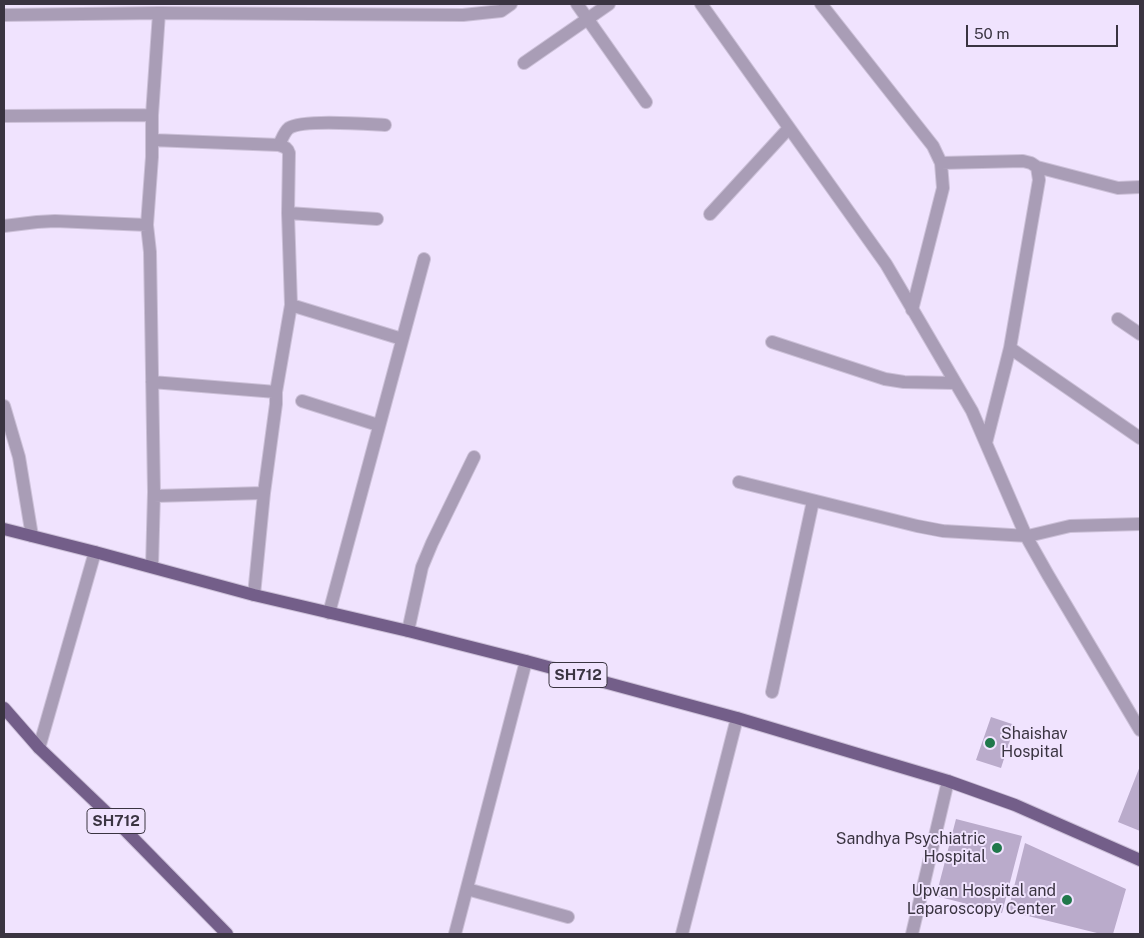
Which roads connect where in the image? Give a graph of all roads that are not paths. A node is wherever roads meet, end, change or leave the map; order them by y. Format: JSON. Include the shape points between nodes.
{"nodes":[{"id":1,"x":511,"y":4,"type":"edge"},
{"id":2,"x":577,"y":4,"type":"edge"},
{"id":3,"x":609,"y":4,"type":"edge"},
{"id":4,"x":700,"y":4,"type":"edge"},
{"id":5,"x":821,"y":4,"type":"edge"},
{"id":6,"x":341,"y":9,"type":"edge"},
{"id":7,"x":158,"y":13,"type":"junction"},
{"id":8,"x":4,"y":14,"type":"edge"},
{"id":9,"x":587,"y":19,"type":"junction"},
{"id":10,"x":524,"y":63,"type":"dead end"},
{"id":11,"x":646,"y":102,"type":"dead end"},
{"id":12,"x":152,"y":115,"type":"junction"},
{"id":13,"x":4,"y":116,"type":"edge"},
{"id":14,"x":385,"y":124,"type":"dead end"},
{"id":15,"x":789,"y":128,"type":"junction"},
{"id":16,"x":152,"y":140,"type":"junction"},
{"id":17,"x":279,"y":144,"type":"junction"},
{"id":18,"x":941,"y":163,"type":"junction"},
{"id":19,"x":1037,"y":168,"type":"junction"},
{"id":20,"x":1140,"y":187,"type":"edge"},
{"id":21,"x":288,"y":213,"type":"junction"},
{"id":22,"x":710,"y":214,"type":"dead end"},
{"id":23,"x":377,"y":220,"type":"dead end"},
{"id":24,"x":147,"y":225,"type":"junction"},
{"id":25,"x":4,"y":226,"type":"edge"},
{"id":26,"x":424,"y":259,"type":"dead end"},
{"id":27,"x":291,"y":305,"type":"junction"},
{"id":28,"x":912,"y":310,"type":"junction"},
{"id":29,"x":1118,"y":319,"type":"dead end"},
{"id":30,"x":1140,"y":334,"type":"edge"},
{"id":31,"x":402,"y":339,"type":"junction"},
{"id":32,"x":772,"y":342,"type":"dead end"},
{"id":33,"x":1010,"y":348,"type":"junction"},
{"id":34,"x":152,"y":382,"type":"junction"},
{"id":35,"x":956,"y":383,"type":"junction"},
{"id":36,"x":276,"y":392,"type":"junction"},
{"id":37,"x":302,"y":401,"type":"dead end"},
{"id":38,"x":4,"y":406,"type":"edge"},
{"id":39,"x":378,"y":425,"type":"junction"},
{"id":40,"x":1140,"y":438,"type":"edge"},
{"id":41,"x":986,"y":442,"type":"junction"},
{"id":42,"x":474,"y":457,"type":"dead end"},
{"id":43,"x":739,"y":482,"type":"dead end"},
{"id":44,"x":264,"y":493,"type":"junction"},
{"id":45,"x":154,"y":496,"type":"junction"},
{"id":46,"x":813,"y":500,"type":"junction"},
{"id":47,"x":1140,"y":524,"type":"edge"},
{"id":48,"x":4,"y":529,"type":"edge"},
{"id":49,"x":32,"y":536,"type":"junction"},
{"id":50,"x":1026,"y":536,"type":"junction"},
{"id":51,"x":95,"y":552,"type":"junction"},
{"id":52,"x":152,"y":567,"type":"junction"},
{"id":53,"x":254,"y":595,"type":"junction"},
{"id":54,"x":329,"y":613,"type":"junction"},
{"id":55,"x":408,"y":631,"type":"junction"},
{"id":56,"x":526,"y":661,"type":"junction"},
{"id":57,"x":772,"y":692,"type":"dead end"},
{"id":58,"x":4,"y":708,"type":"edge"},
{"id":59,"x":737,"y":718,"type":"junction"},
{"id":60,"x":1140,"y":730,"type":"edge"},
{"id":61,"x":39,"y":748,"type":"junction"},
{"id":62,"x":948,"y":781,"type":"junction"},
{"id":63,"x":1140,"y":860,"type":"edge"},
{"id":64,"x":467,"y":889,"type":"junction"},
{"id":65,"x":568,"y":917,"type":"dead end"},
{"id":66,"x":227,"y":934,"type":"edge"},
{"id":67,"x":455,"y":934,"type":"edge"},
{"id":68,"x":682,"y":934,"type":"edge"},
{"id":69,"x":912,"y":934,"type":"edge"}],
"edges":[{"from":1,"to":6,"type":"street","via":[[501,10],[463,15]]},
{"from":2,"to":9,"type":"street"},
{"from":3,"to":9,"type":"street"},
{"from":4,"to":15,"type":"street"},
{"from":5,"to":18,"type":"street","via":[[933,146]]},
{"from":6,"to":7,"type":"street"},
{"from":7,"to":8,"type":"street"},
{"from":7,"to":12,"type":"street"},
{"from":9,"to":10,"type":"street"},
{"from":9,"to":11,"type":"street"},
{"from":12,"to":13,"type":"street"},
{"from":12,"to":16,"type":"street"},
{"from":14,"to":17,"type":"street","via":[[296,125],[286,131]]},
{"from":15,"to":22,"type":"street"},
{"from":15,"to":28,"type":"street","via":[[886,264]]},
{"from":16,"to":17,"type":"street"},
{"from":16,"to":24,"type":"street"},
{"from":17,"to":21,"type":"street","via":[[289,153]]},
{"from":18,"to":19,"type":"street","via":[[1023,161]]},
{"from":18,"to":28,"type":"street","via":[[943,188]]},
{"from":19,"to":20,"type":"street","via":[[1118,188]]},
{"from":19,"to":33,"type":"street","via":[[1039,180]]},
{"from":21,"to":23,"type":"street"},
{"from":21,"to":27,"type":"street"},
{"from":24,"to":25,"type":"street","via":[[55,221]]},
{"from":24,"to":34,"type":"street"},
{"from":26,"to":31,"type":"street"},
{"from":27,"to":31,"type":"street"},
{"from":27,"to":36,"type":"street"},
{"from":28,"to":35,"type":"street"},
{"from":29,"to":30,"type":"street"},
{"from":31,"to":39,"type":"street"},
{"from":32,"to":35,"type":"street","via":[[885,379]]},
{"from":33,"to":40,"type":"street"},
{"from":33,"to":41,"type":"street"},
{"from":34,"to":36,"type":"street"},
{"from":34,"to":45,"type":"street"},
{"from":35,"to":41,"type":"street"},
{"from":36,"to":44,"type":"street"},
{"from":37,"to":39,"type":"street"},
{"from":38,"to":49,"type":"street","via":[[19,457]]},
{"from":39,"to":54,"type":"street"},
{"from":41,"to":50,"type":"street"},
{"from":42,"to":55,"type":"street","via":[[422,567]]},
{"from":43,"to":46,"type":"street"},
{"from":44,"to":45,"type":"street"},
{"from":44,"to":53,"type":"street"},
{"from":45,"to":52,"type":"street"},
{"from":46,"to":50,"type":"street","via":[[929,529]]},
{"from":46,"to":57,"type":"street"},
{"from":47,"to":50,"type":"street","via":[[1070,526]]},
{"from":48,"to":49,"type":"main road","number":"SH712"},
{"from":49,"to":51,"type":"main road","number":"SH712"},
{"from":50,"to":60,"type":"street"},
{"from":51,"to":52,"type":"main road","number":"SH712"},
{"from":51,"to":61,"type":"street"},
{"from":52,"to":53,"type":"main road","number":"SH712"},
{"from":53,"to":54,"type":"main road","number":"SH712"},
{"from":54,"to":55,"type":"main road","number":"SH712"},
{"from":55,"to":56,"type":"main road","number":"SH712"},
{"from":56,"to":59,"type":"main road","number":"SH712"},
{"from":56,"to":64,"type":"street"},
{"from":58,"to":61,"type":"main road","number":"SH712"},
{"from":59,"to":62,"type":"main road","number":"SH712"},
{"from":59,"to":68,"type":"street"},
{"from":61,"to":66,"type":"main road","number":"SH712"},
{"from":62,"to":63,"type":"main road","number":"SH712"},
{"from":62,"to":69,"type":"street"},
{"from":64,"to":65,"type":"street"},
{"from":64,"to":67,"type":"street"}]}
